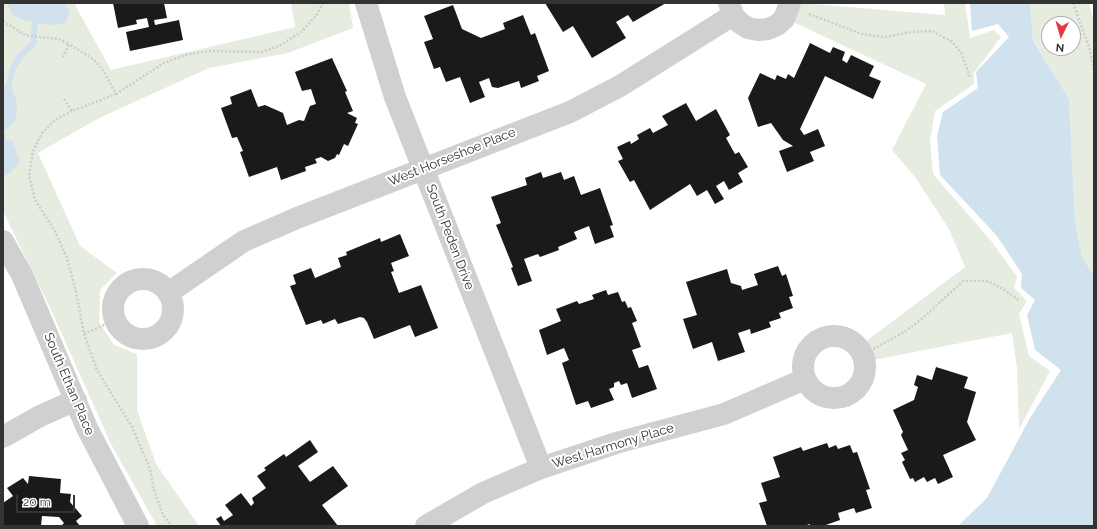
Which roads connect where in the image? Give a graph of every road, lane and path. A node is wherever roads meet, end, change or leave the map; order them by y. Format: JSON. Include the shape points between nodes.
{"nodes":[{"id":1,"x":323,"y":3,"type":"edge"},
{"id":2,"x":366,"y":3,"type":"edge"},
{"id":3,"x":1073,"y":3,"type":"edge"},
{"id":4,"x":790,"y":5,"type":"edge"},
{"id":5,"x":731,"y":9,"type":"edge"},
{"id":6,"x":3,"y":21,"type":"edge"},
{"id":7,"x":69,"y":44,"type":"junction"},
{"id":8,"x":63,"y":57,"type":"dead end"},
{"id":9,"x":1094,"y":70,"type":"edge"},
{"id":10,"x":970,"y":77,"type":"dead end"},
{"id":11,"x":116,"y":94,"type":"junction"},
{"id":12,"x":64,"y":99,"type":"dead end"},
{"id":13,"x":72,"y":111,"type":"junction"},
{"id":14,"x":423,"y":169,"type":"junction"},
{"id":15,"x":3,"y":241,"type":"edge"},
{"id":16,"x":168,"y":293,"type":"junction"},
{"id":17,"x":1019,"y":300,"type":"dead end"},
{"id":18,"x":115,"y":320,"type":"junction"},
{"id":19,"x":84,"y":334,"type":"junction"},
{"id":20,"x":862,"y":355,"type":"junction"},
{"id":21,"x":805,"y":379,"type":"junction"},
{"id":22,"x":76,"y":400,"type":"junction"},
{"id":23,"x":3,"y":437,"type":"edge"},
{"id":24,"x":541,"y":468,"type":"junction"},
{"id":25,"x":138,"y":526,"type":"edge"},
{"id":26,"x":172,"y":526,"type":"edge"},
{"id":27,"x":426,"y":526,"type":"edge"}],
"edges":[{"from":1,"to":11,"type":"path","via":[[316,16],[301,32],[279,46],[262,52],[209,52],[185,55],[164,64]]},
{"from":2,"to":14,"type":"street","name":"South Peden Drive","via":[[394,92]]},
{"from":3,"to":9,"type":"path","via":[[1090,50]]},
{"from":4,"to":5,"type":"street","name":"West Horseshoe Place","via":[[784,19],[768,29],[748,28],[740,23]]},
{"from":4,"to":10,"type":"path","via":[[862,34],[886,37],[932,31],[951,41],[961,52]]},
{"from":5,"to":14,"type":"street","name":"West Horseshoe Place","via":[[620,86],[570,112]]},
{"from":6,"to":7,"type":"path","via":[[24,35],[58,39]]},
{"from":7,"to":8,"type":"path"},
{"from":7,"to":11,"type":"path","via":[[93,59],[103,70]]},
{"from":11,"to":13,"type":"path"},
{"from":12,"to":13,"type":"path"},
{"from":13,"to":19,"type":"path","via":[[55,120],[42,133],[33,151],[29,176],[35,200],[55,231],[66,258]]},
{"from":14,"to":16,"type":"street","name":"West Horseshoe Place","via":[[244,241]]},
{"from":14,"to":24,"type":"street","name":"South Peden Drive"},
{"from":15,"to":22,"type":"street","name":"South Ethan Place","via":[[22,275]]},
{"from":16,"to":18,"type":"street","via":[[153,281],[134,281],[118,292],[114,301]]},
{"from":16,"to":18,"type":"street","via":[[173,310],[171,319],[160,334],[152,338],[134,338],[119,328]]},
{"from":17,"to":20,"type":"path","via":[[988,281],[963,281],[904,332]]},
{"from":18,"to":19,"type":"path"},
{"from":19,"to":26,"type":"path","via":[[97,370],[137,438],[150,469],[163,515]]},
{"from":20,"to":21,"type":"street","via":[[865,369],[863,378],[851,393],[842,397],[823,396],[814,391]]},
{"from":20,"to":21,"type":"street","via":[[853,342],[843,337],[833,335],[822,338],[813,343],[806,352],[803,362]]},
{"from":21,"to":24,"type":"street","name":"West Harmony Place","via":[[724,414],[616,443]]},
{"from":22,"to":23,"type":"street","via":[[40,416]]},
{"from":22,"to":25,"type":"street","name":"South Ethan Place"},
{"from":24,"to":27,"type":"street","name":"West Harmony Place","via":[[484,493]]}]}
